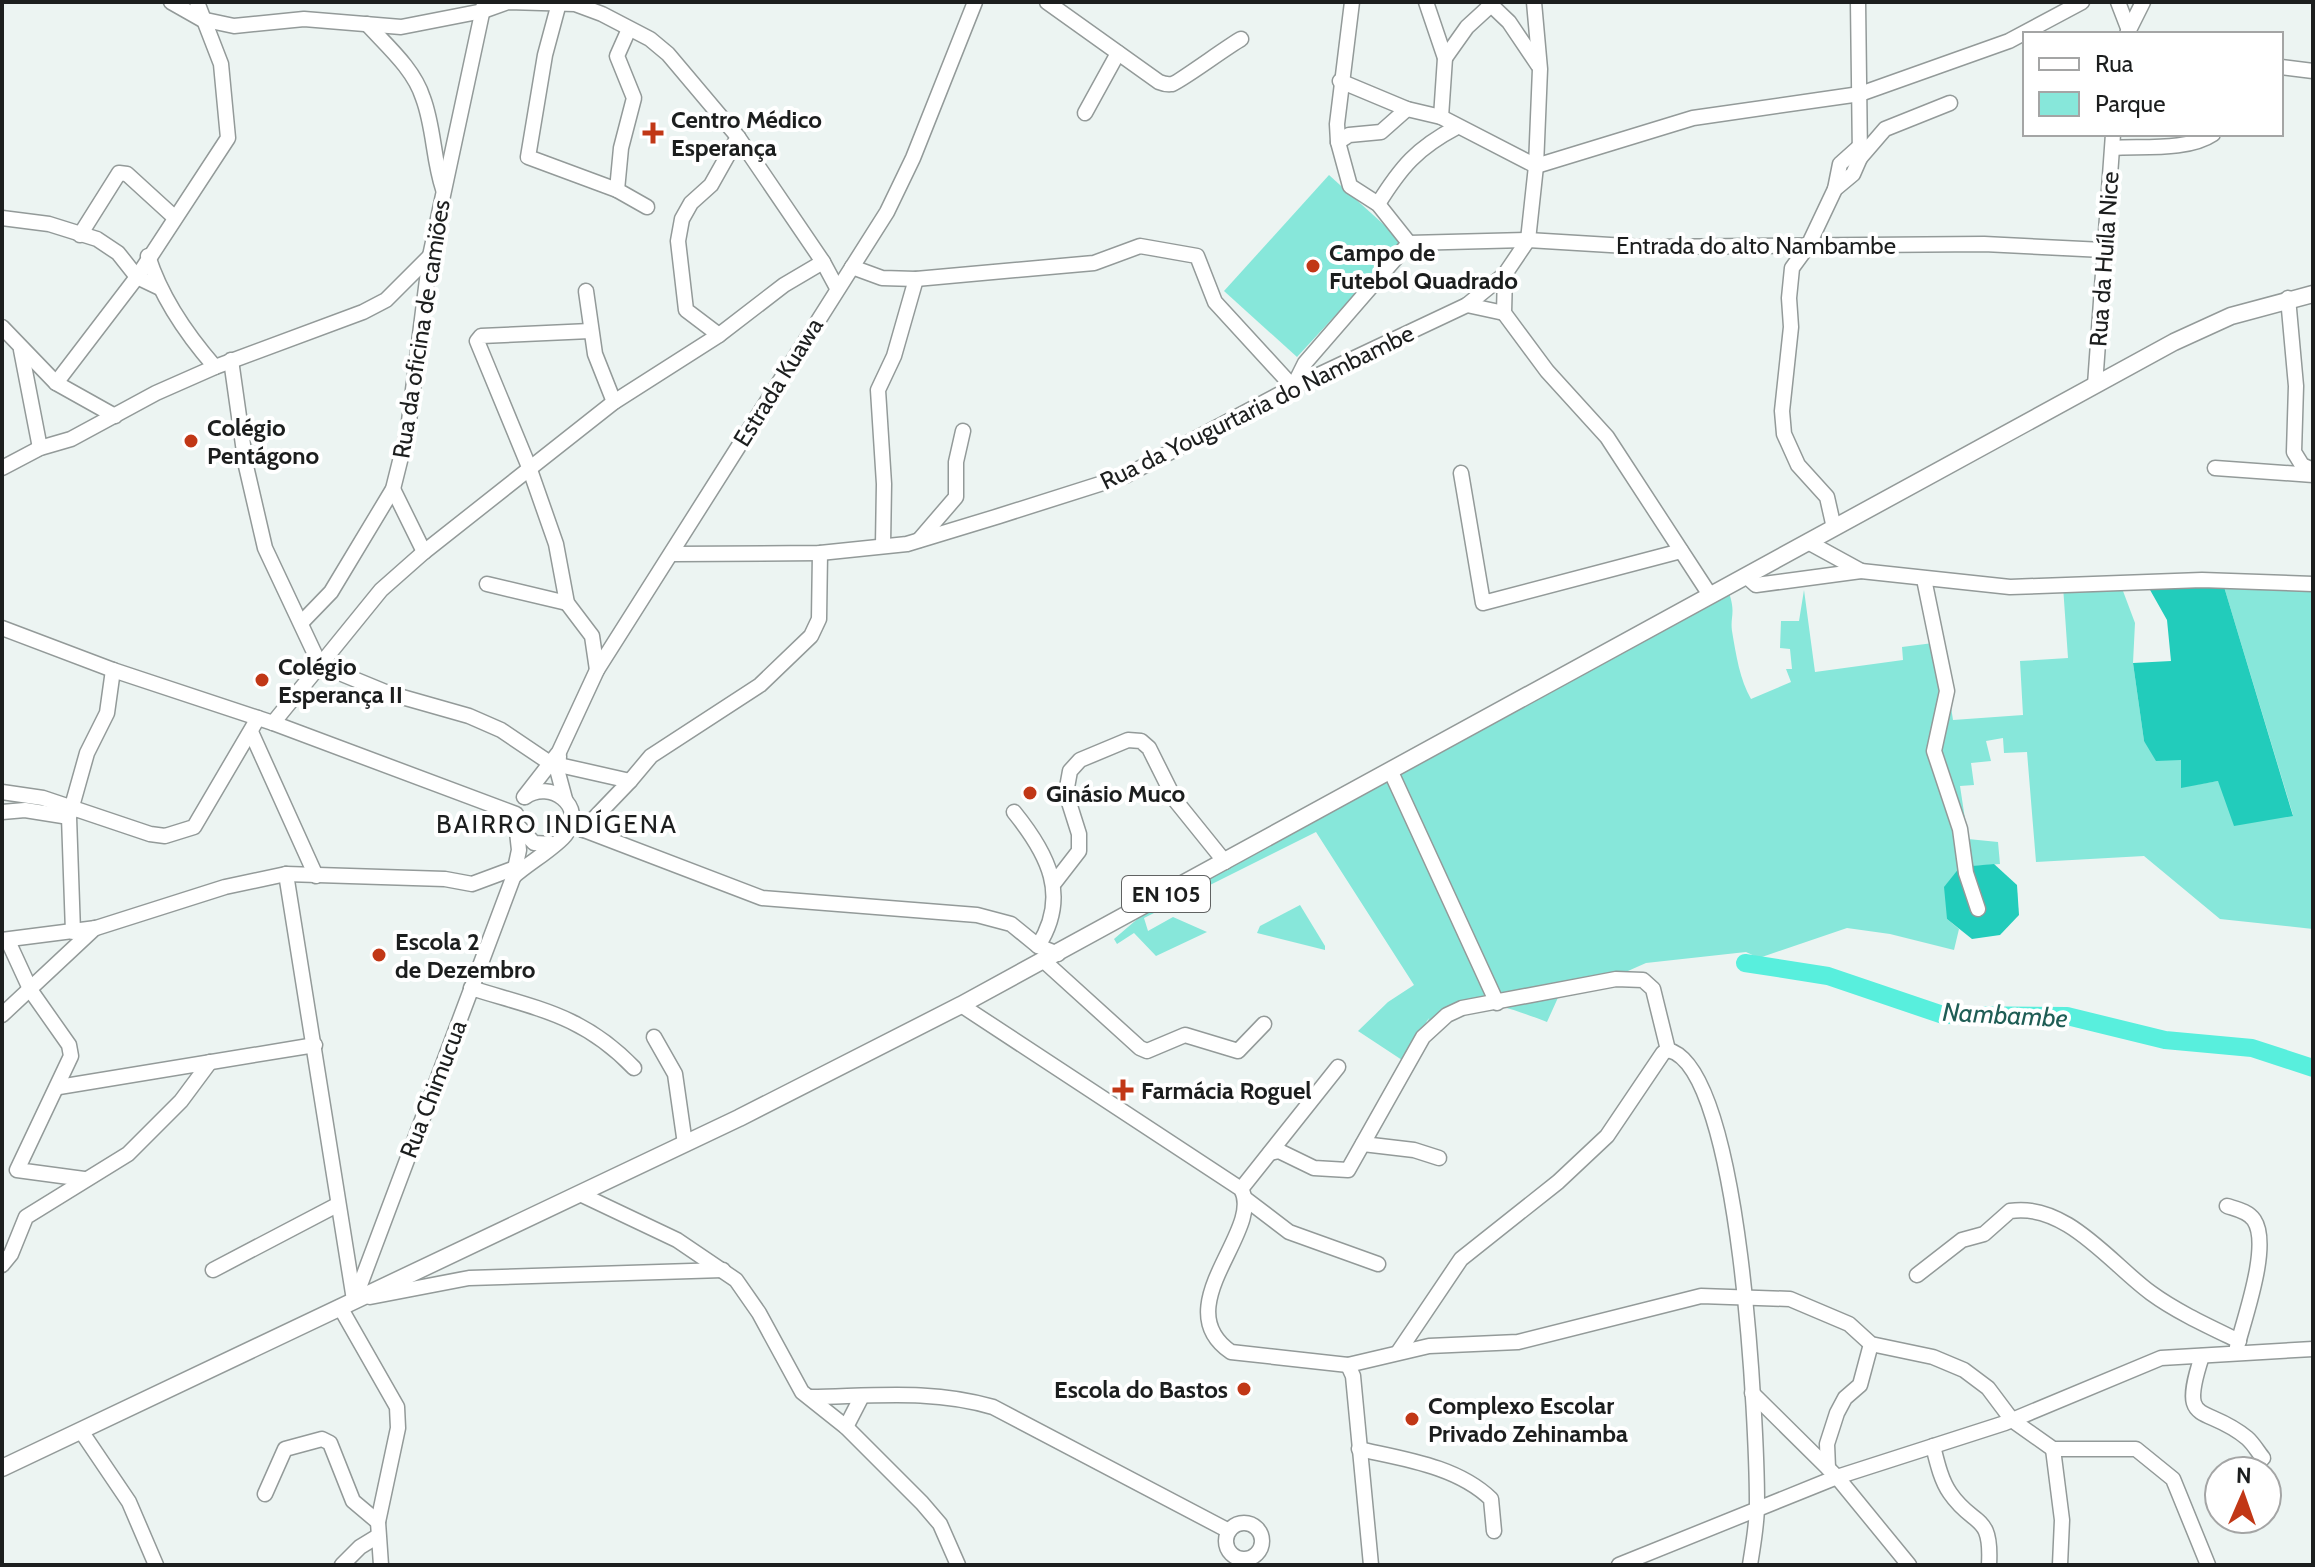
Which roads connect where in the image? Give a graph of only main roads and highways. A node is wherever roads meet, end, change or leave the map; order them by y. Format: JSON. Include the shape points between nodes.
{"nodes":[{"id":1,"x":2313,"y":294,"type":"edge"},
{"id":2,"x":2,"y":1468,"type":"edge"}],
"edges":[{"from":1,"to":2,"type":"main road","number":"EN 105","via":[[2231,316],[2174,342],[961,1005],[685,1144]]}]}
